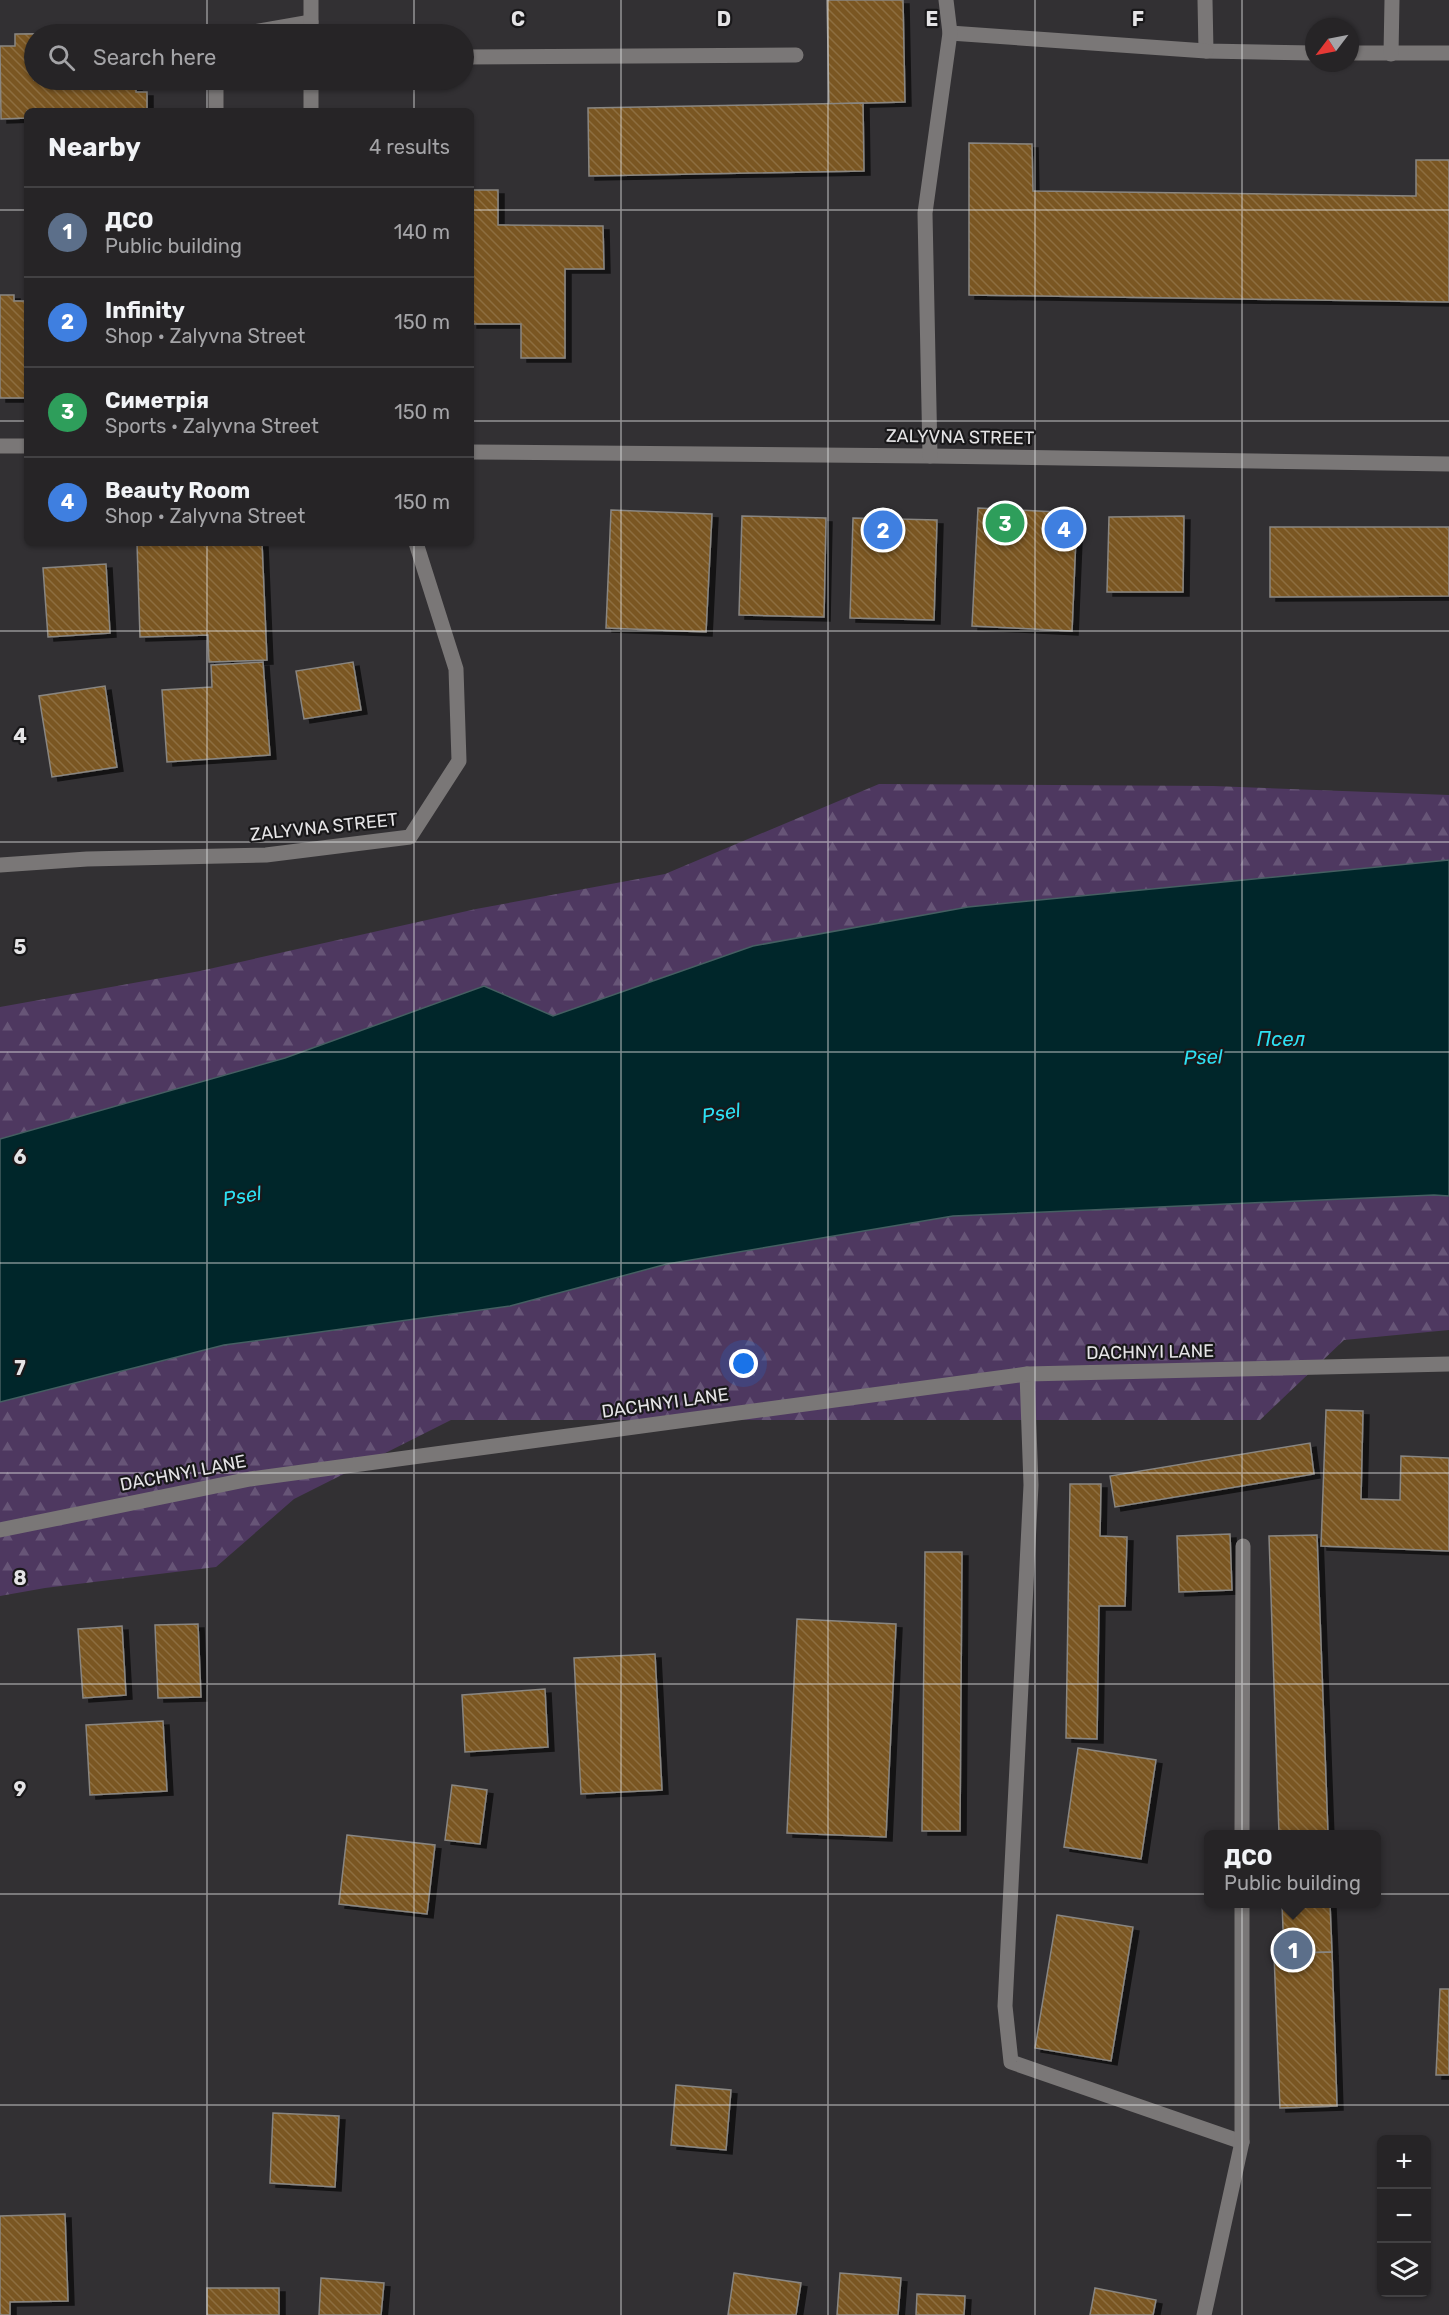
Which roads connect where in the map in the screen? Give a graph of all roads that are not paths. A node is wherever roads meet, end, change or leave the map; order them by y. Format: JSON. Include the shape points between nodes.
{"nodes":[{"id":1,"x":312,"y":0,"type":"edge"},
{"id":2,"x":946,"y":0,"type":"edge"},
{"id":3,"x":1205,"y":0,"type":"edge"},
{"id":4,"x":1392,"y":0,"type":"edge"},
{"id":5,"x":311,"y":24,"type":"edge"},
{"id":6,"x":950,"y":33,"type":"junction"},
{"id":7,"x":1206,"y":51,"type":"junction"},
{"id":8,"x":1305,"y":52,"type":"edge"},
{"id":9,"x":1359,"y":53,"type":"edge"},
{"id":10,"x":1449,"y":53,"type":"edge"},
{"id":11,"x":1391,"y":54,"type":"junction"},
{"id":12,"x":796,"y":55,"type":"dead end"},
{"id":13,"x":474,"y":57,"type":"edge"},
{"id":14,"x":216,"y":90,"type":"edge"},
{"id":15,"x":311,"y":90,"type":"edge"},
{"id":16,"x":216,"y":108,"type":"edge"},
{"id":17,"x":311,"y":108,"type":"edge"},
{"id":18,"x":0,"y":446,"type":"edge"},
{"id":19,"x":24,"y":446,"type":"edge"},
{"id":20,"x":474,"y":452,"type":"edge"},
{"id":21,"x":930,"y":456,"type":"junction"},
{"id":22,"x":1449,"y":464,"type":"edge"},
{"id":23,"x":417,"y":546,"type":"edge"},
{"id":24,"x":0,"y":865,"type":"edge"},
{"id":25,"x":1449,"y":1364,"type":"edge"},
{"id":26,"x":1027,"y":1374,"type":"junction"},
{"id":27,"x":0,"y":1530,"type":"edge"},
{"id":28,"x":1243,"y":1546,"type":"dead end"},
{"id":29,"x":1242,"y":1830,"type":"edge"},
{"id":30,"x":1242,"y":1908,"type":"edge"},
{"id":31,"x":1242,"y":2142,"type":"junction"},
{"id":32,"x":1204,"y":2315,"type":"edge"}],
"edges":[{"from":1,"to":5,"type":"street"},
{"from":2,"to":6,"type":"street"},
{"from":3,"to":7,"type":"street"},
{"from":4,"to":11,"type":"street"},
{"from":6,"to":7,"type":"street"},
{"from":6,"to":21,"type":"street","via":[[925,213]]},
{"from":7,"to":8,"type":"street"},
{"from":9,"to":11,"type":"street"},
{"from":10,"to":11,"type":"street"},
{"from":12,"to":13,"type":"street"},
{"from":14,"to":16,"type":"street"},
{"from":15,"to":17,"type":"street"},
{"from":18,"to":19,"type":"street"},
{"from":20,"to":21,"type":"street","name":"ZALYVNA STREET"},
{"from":21,"to":22,"type":"street","name":"ZALYVNA STREET"},
{"from":23,"to":24,"type":"street","name":"ZALYVNA STREET","via":[[456,669],[459,761],[410,837],[266,855]]},
{"from":25,"to":26,"type":"street","name":"DACHNYI LANE"},
{"from":26,"to":27,"type":"street","name":"DACHNYI LANE","via":[[250,1479]]},
{"from":26,"to":31,"type":"street","via":[[1030,1485],[1005,2006],[1011,2062]]},
{"from":28,"to":29,"type":"street"},
{"from":30,"to":31,"type":"street"},
{"from":31,"to":32,"type":"street"}]}
